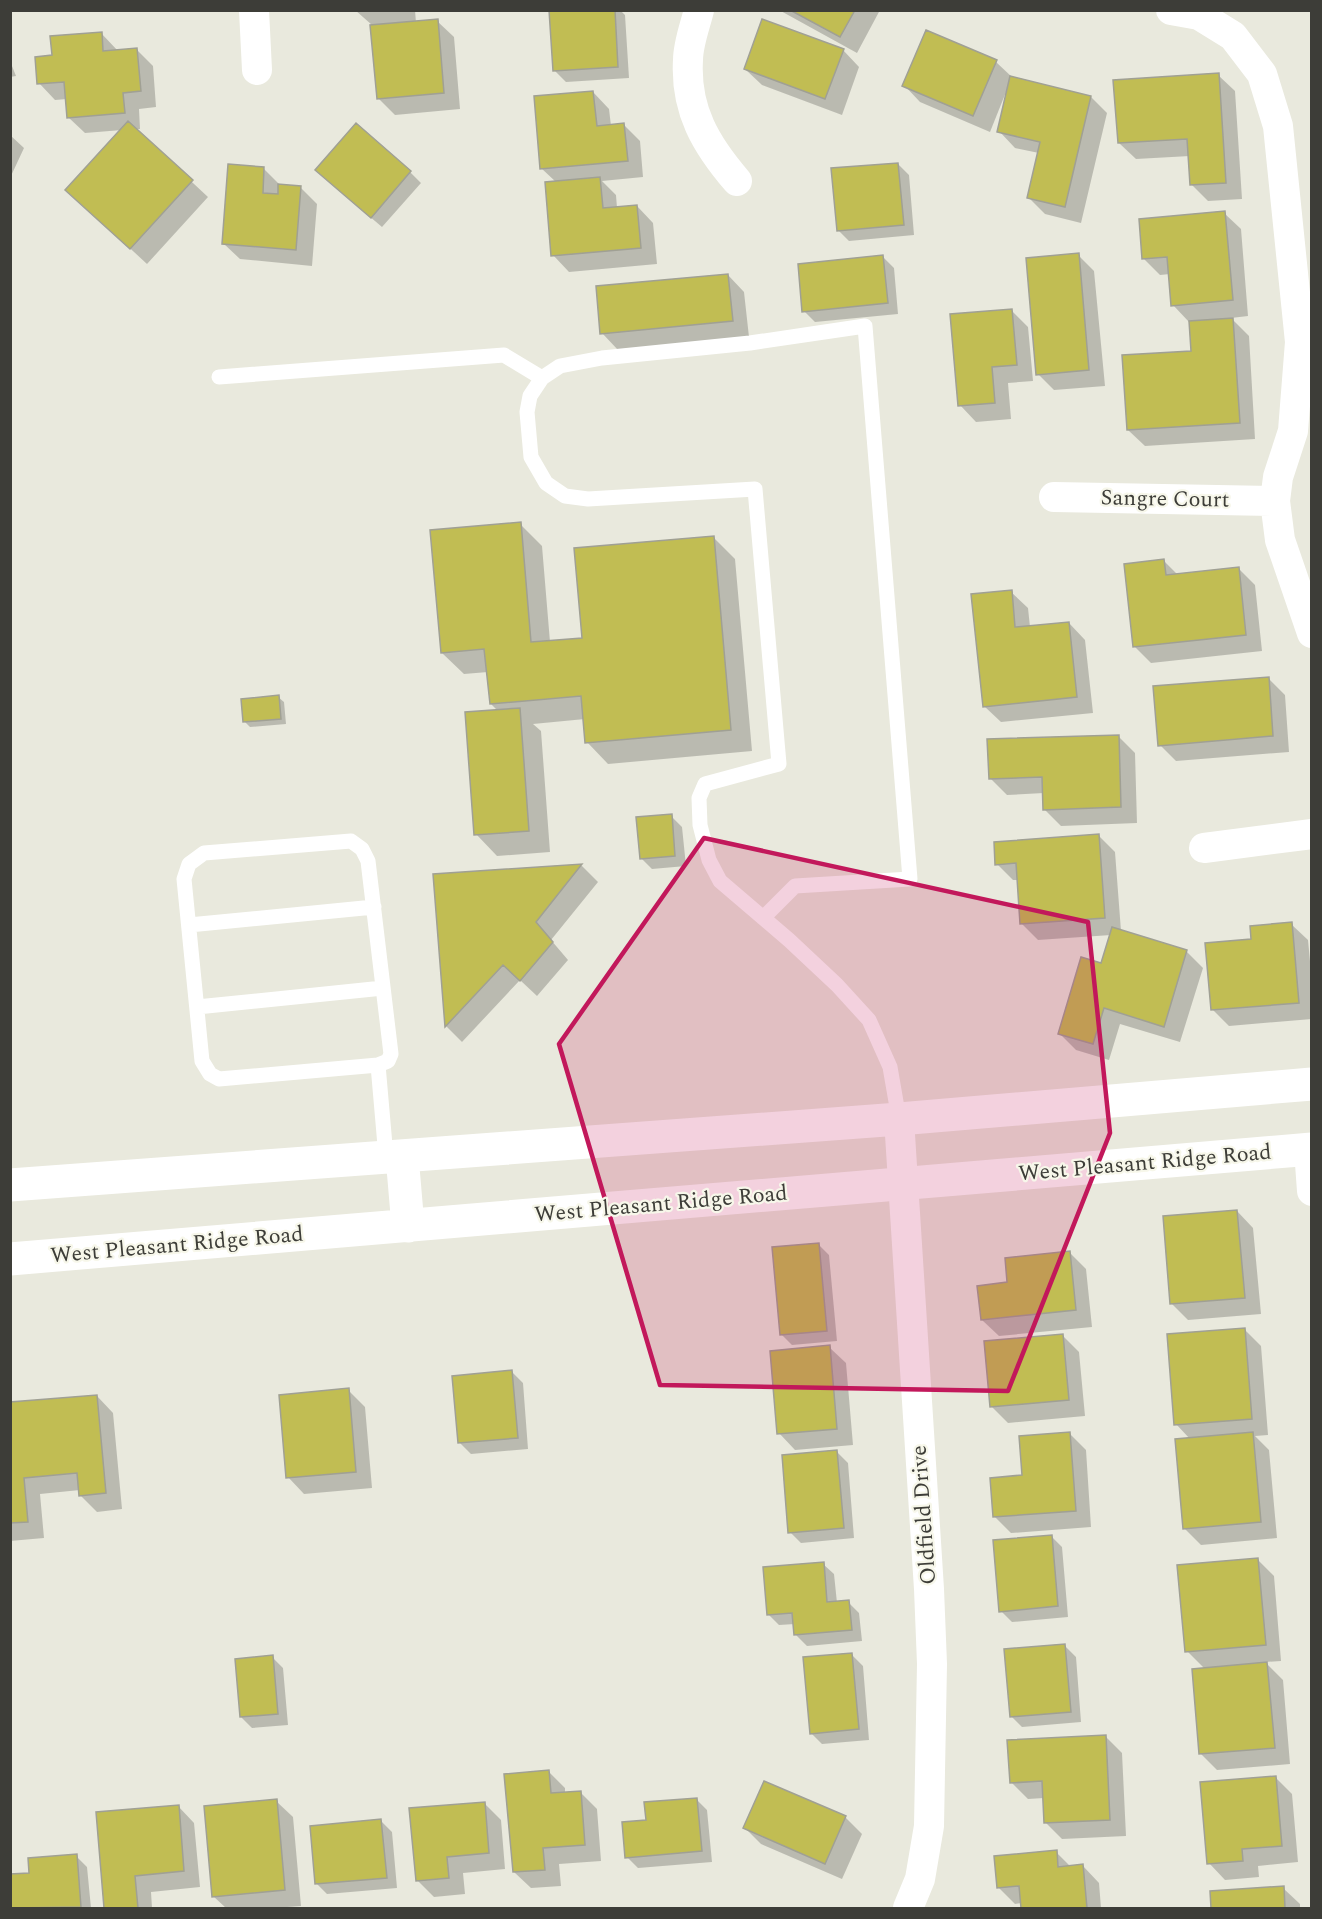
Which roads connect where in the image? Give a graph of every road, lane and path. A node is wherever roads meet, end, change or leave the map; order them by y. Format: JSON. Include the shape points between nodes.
{"nodes":[{"id":1,"x":254,"y":10,"type":"edge"},
{"id":2,"x":699,"y":10,"type":"edge"},
{"id":3,"x":1171,"y":10,"type":"edge"},
{"id":4,"x":257,"y":70,"type":"dead end"},
{"id":5,"x":737,"y":181,"type":"dead end"},
{"id":6,"x":219,"y":377,"type":"dead end"},
{"id":7,"x":542,"y":378,"type":"junction"},
{"id":8,"x":1054,"y":497,"type":"dead end"},
{"id":9,"x":1275,"y":501,"type":"junction"},
{"id":10,"x":1311,"y":633,"type":"edge"},
{"id":11,"x":1311,"y":834,"type":"edge"},
{"id":12,"x":1204,"y":848,"type":"dead end"},
{"id":13,"x":374,"y":907,"type":"junction"},
{"id":14,"x":763,"y":918,"type":"junction"},
{"id":15,"x":189,"y":924,"type":"junction"},
{"id":16,"x":383,"y":988,"type":"junction"},
{"id":17,"x":196,"y":1007,"type":"junction"},
{"id":18,"x":378,"y":1065,"type":"junction"},
{"id":19,"x":1311,"y":1084,"type":"edge"},
{"id":20,"x":899,"y":1119,"type":"junction"},
{"id":21,"x":1310,"y":1149,"type":"edge"},
{"id":22,"x":394,"y":1157,"type":"junction"},
{"id":23,"x":903,"y":1184,"type":"junction"},
{"id":24,"x":10,"y":1185,"type":"edge"},
{"id":25,"x":1311,"y":1191,"type":"edge"},
{"id":26,"x":408,"y":1226,"type":"junction"},
{"id":27,"x":10,"y":1259,"type":"edge"},
{"id":28,"x":908,"y":1908,"type":"edge"}],
"edges":[{"from":1,"to":4,"type":"street"},
{"from":2,"to":5,"type":"street","via":[[687,60],[692,105],[700,130]]},
{"from":3,"to":9,"type":"street","via":[[1199,15],[1233,36],[1262,74],[1278,126],[1300,342],[1293,431],[1278,477]]},
{"from":6,"to":7,"type":"lane","via":[[504,355]]},
{"from":7,"to":14,"type":"lane","via":[[530,396],[526,412],[531,457],[546,483],[565,496],[588,499],[755,489],[779,764],[705,784],[699,798],[700,825],[709,860],[720,881]]},
{"from":7,"to":14,"type":"lane","via":[[560,366],[602,358],[865,326],[910,879],[795,886]]},
{"from":8,"to":9,"type":"street","name":"Sangre Court"},
{"from":9,"to":10,"type":"street","via":[[1280,540]]},
{"from":11,"to":12,"type":"street"},
{"from":13,"to":15,"type":"lane"},
{"from":13,"to":15,"type":"lane","via":[[368,861],[362,849],[351,841],[227,851],[204,854],[189,864],[184,879]]},
{"from":13,"to":16,"type":"lane"},
{"from":14,"to":20,"type":"lane","via":[[837,985],[869,1020],[890,1066]]},
{"from":15,"to":17,"type":"lane"},
{"from":16,"to":17,"type":"lane"},
{"from":16,"to":18,"type":"lane","via":[[391,1054],[388,1061]]},
{"from":17,"to":18,"type":"lane","via":[[202,1061],[210,1074],[219,1079]]},
{"from":18,"to":22,"type":"lane"},
{"from":19,"to":20,"type":"main road"},
{"from":20,"to":22,"type":"main road"},
{"from":20,"to":23,"type":"street","name":"Oldfield Drive"},
{"from":21,"to":23,"type":"main road","name":"West Pleasant Ridge Road"},
{"from":21,"to":25,"type":"street"},
{"from":22,"to":24,"type":"main road"},
{"from":22,"to":26,"type":"main road"},
{"from":23,"to":26,"type":"main road","name":"West Pleasant Ridge Road"},
{"from":23,"to":28,"type":"street","name":"Oldfield Drive","via":[[932,1664],[929,1826],[920,1879]]},
{"from":26,"to":27,"type":"main road","name":"West Pleasant Ridge Road"}]}
